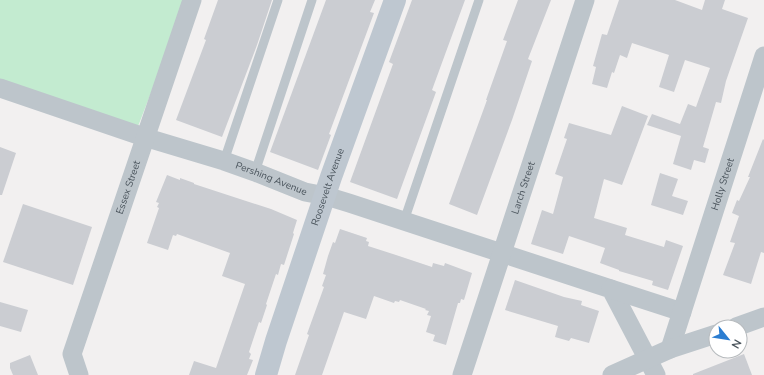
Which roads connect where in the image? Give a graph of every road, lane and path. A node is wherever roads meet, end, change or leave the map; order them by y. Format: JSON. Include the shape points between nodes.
{"nodes":[{"id":1,"x":192,"y":0,"type":"edge"},
{"id":2,"x":278,"y":0,"type":"edge"},
{"id":3,"x":312,"y":0,"type":"edge"},
{"id":4,"x":395,"y":0,"type":"edge"},
{"id":5,"x":479,"y":0,"type":"edge"},
{"id":6,"x":585,"y":0,"type":"edge"},
{"id":7,"x":764,"y":56,"type":"edge"},
{"id":8,"x":0,"y":88,"type":"edge"},
{"id":9,"x":144,"y":137,"type":"junction"},
{"id":10,"x":224,"y":161,"type":"junction"},
{"id":11,"x":255,"y":172,"type":"junction"},
{"id":12,"x":326,"y":196,"type":"junction"},
{"id":13,"x":404,"y":222,"type":"junction"},
{"id":14,"x":502,"y":254,"type":"junction"},
{"id":15,"x":611,"y":289,"type":"junction"},
{"id":16,"x":682,"y":312,"type":"junction"},
{"id":17,"x":764,"y":318,"type":"edge"},
{"id":18,"x":748,"y":323,"type":"edge"},
{"id":19,"x":708,"y":337,"type":"edge"},
{"id":20,"x":670,"y":349,"type":"junction"},
{"id":21,"x":652,"y":367,"type":"edge"},
{"id":22,"x":78,"y":375,"type":"edge"},
{"id":23,"x":266,"y":375,"type":"edge"},
{"id":24,"x":462,"y":375,"type":"edge"},
{"id":25,"x":612,"y":375,"type":"edge"}],
"edges":[{"from":1,"to":9,"type":"street","name":"Essex Street"},
{"from":2,"to":10,"type":"lane"},
{"from":3,"to":11,"type":"lane"},
{"from":4,"to":12,"type":"street","name":"Roosevelt Avenue"},
{"from":5,"to":13,"type":"lane"},
{"from":6,"to":14,"type":"street","name":"Larch Street"},
{"from":7,"to":16,"type":"street","name":"Holly Street"},
{"from":8,"to":9,"type":"street","name":"Pershing Avenue"},
{"from":9,"to":10,"type":"street","name":"Pershing Avenue"},
{"from":9,"to":22,"type":"street","name":"Essex Street","via":[[72,354]]},
{"from":10,"to":11,"type":"street","name":"Pershing Avenue"},
{"from":11,"to":12,"type":"street","name":"Pershing Avenue","via":[[305,192]]},
{"from":12,"to":13,"type":"street","name":"Pershing Avenue"},
{"from":12,"to":23,"type":"street","name":"Roosevelt Avenue"},
{"from":13,"to":14,"type":"street","name":"Pershing Avenue"},
{"from":14,"to":15,"type":"street","name":"Pershing Avenue"},
{"from":14,"to":24,"type":"street","name":"Larch Street"},
{"from":15,"to":16,"type":"street","name":"Pershing Avenue"},
{"from":15,"to":21,"type":"street"},
{"from":16,"to":20,"type":"street","name":"Holly Street"},
{"from":17,"to":18,"type":"street"},
{"from":19,"to":20,"type":"street"},
{"from":20,"to":21,"type":"street"},
{"from":21,"to":25,"type":"street"}]}
